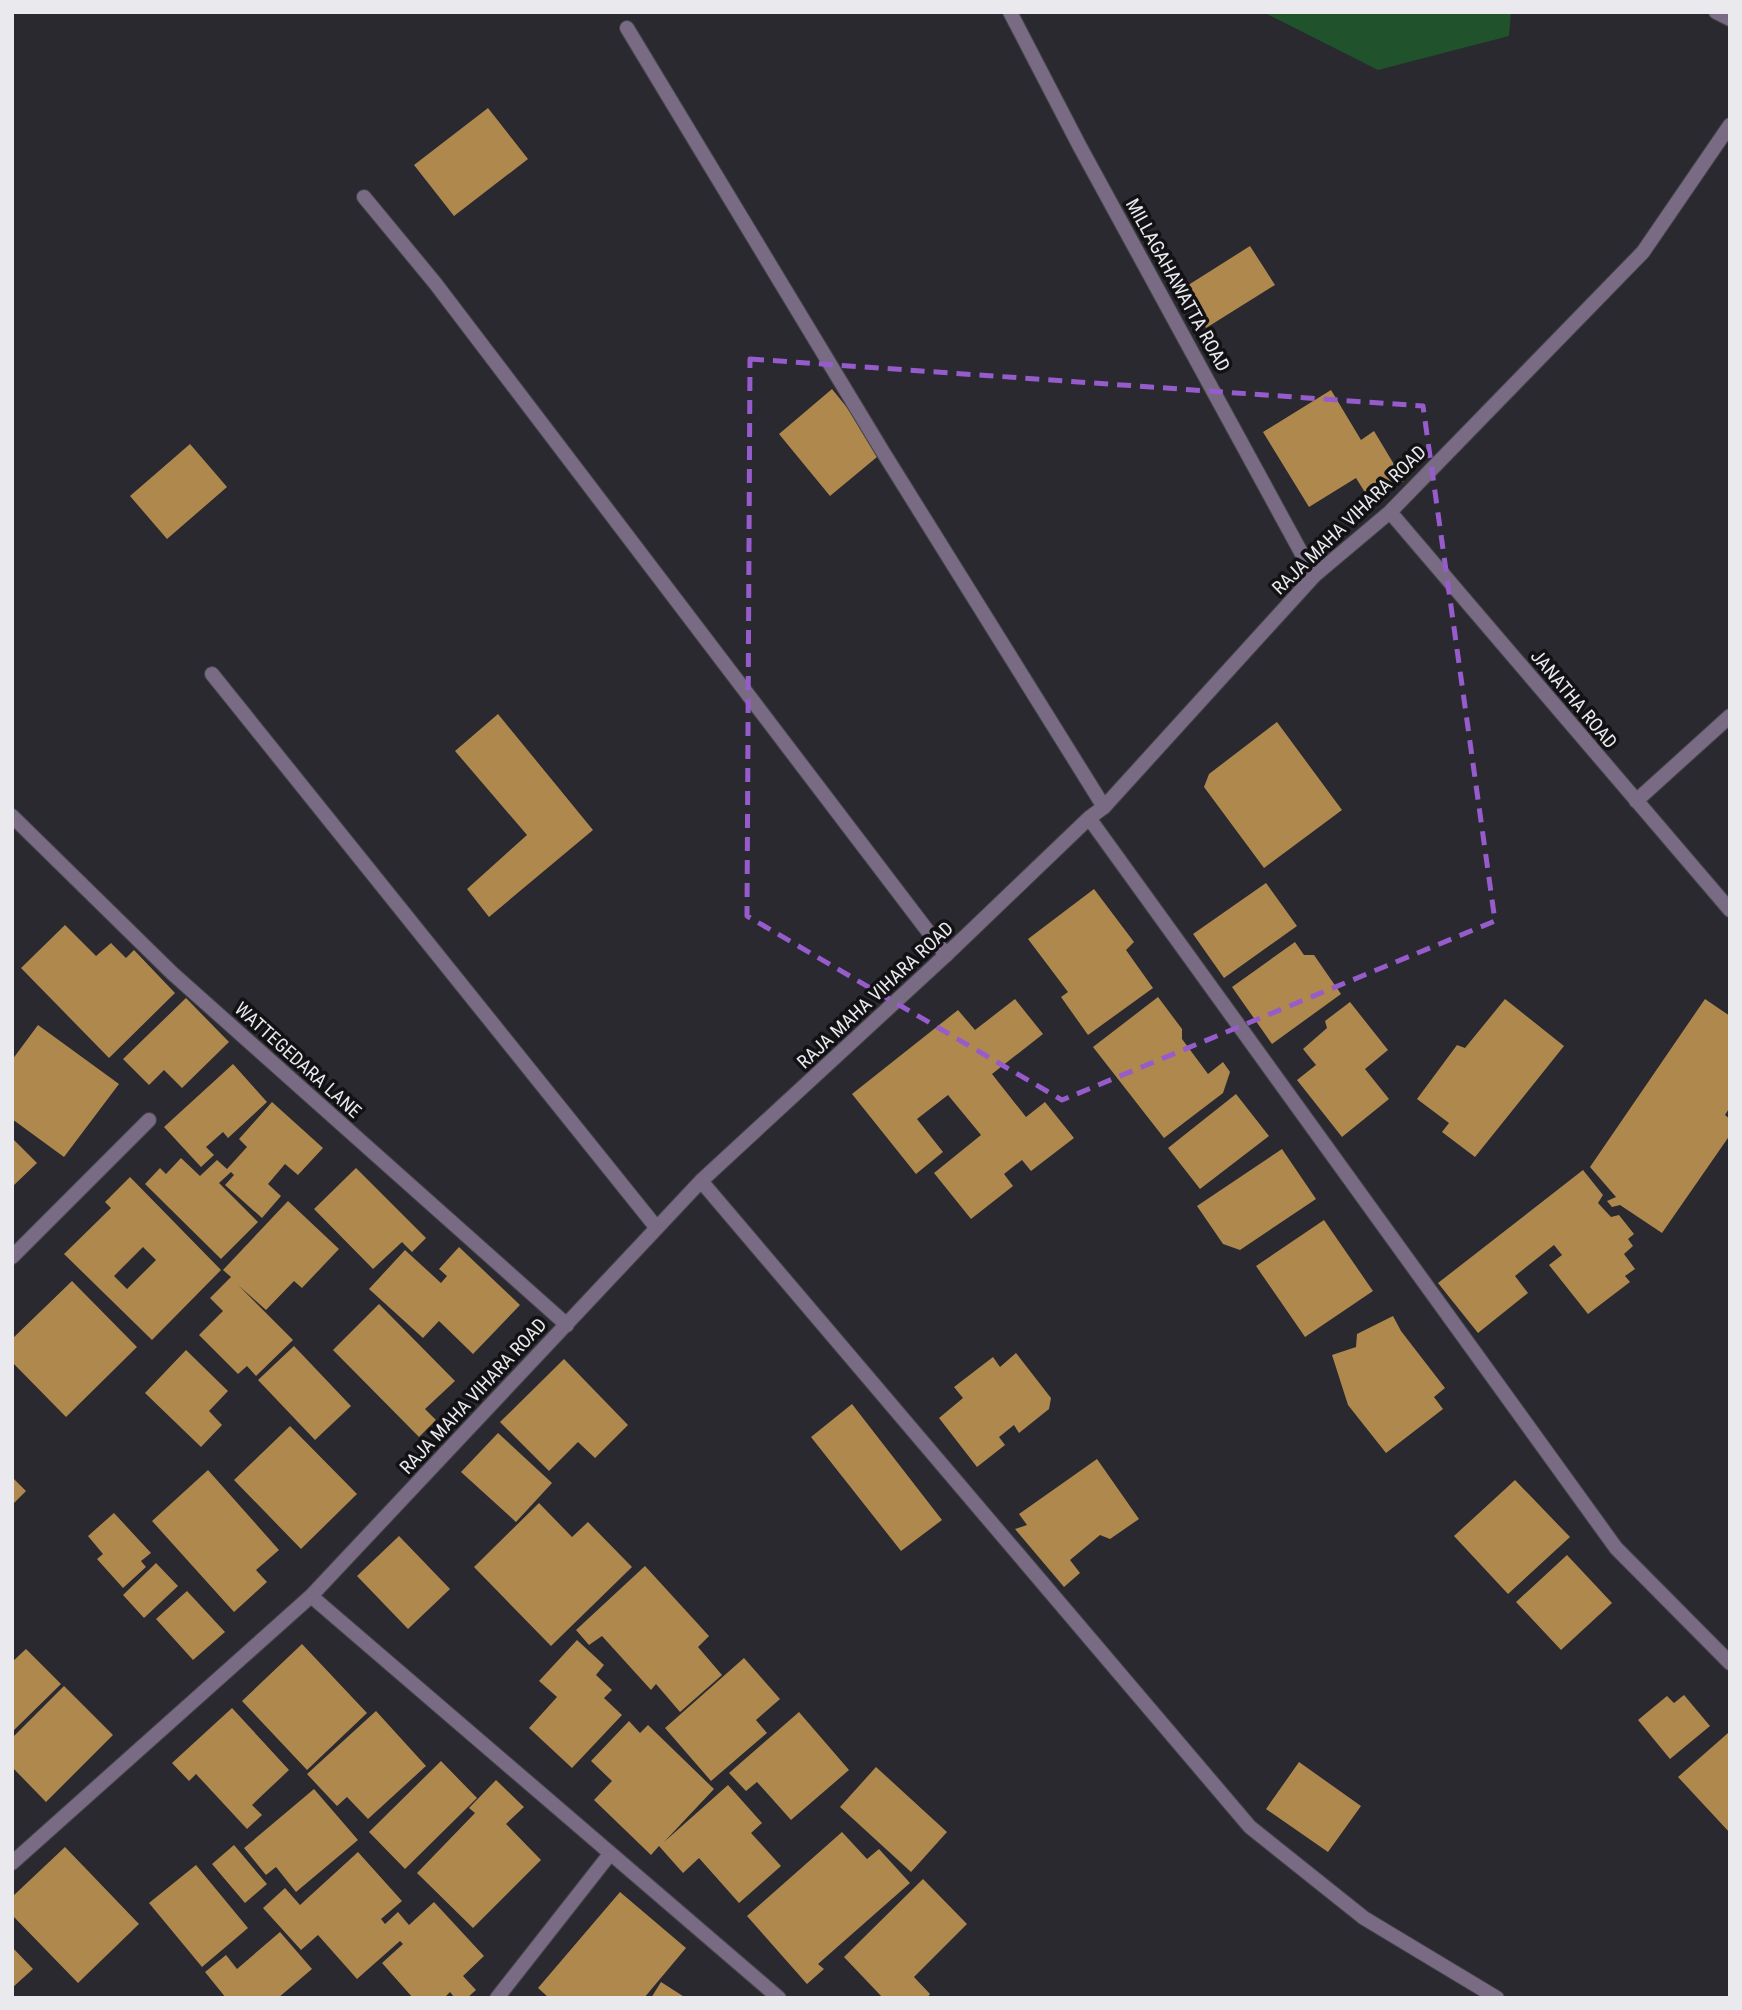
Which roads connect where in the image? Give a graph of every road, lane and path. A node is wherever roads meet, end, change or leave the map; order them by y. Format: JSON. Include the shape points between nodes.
{"nodes":[{"id":1,"x":1010,"y":12,"type":"edge"},
{"id":2,"x":1716,"y":12,"type":"edge"},
{"id":3,"x":1730,"y":19,"type":"edge"},
{"id":4,"x":627,"y":28,"type":"dead end"},
{"id":5,"x":1730,"y":125,"type":"edge"},
{"id":6,"x":364,"y":197,"type":"dead end"},
{"id":7,"x":1390,"y":512,"type":"junction"},
{"id":8,"x":1314,"y":576,"type":"junction"},
{"id":9,"x":212,"y":674,"type":"dead end"},
{"id":10,"x":1730,"y":716,"type":"edge"},
{"id":11,"x":1636,"y":801,"type":"junction"},
{"id":12,"x":1104,"y":807,"type":"junction"},
{"id":13,"x":12,"y":816,"type":"edge"},
{"id":14,"x":1089,"y":818,"type":"junction"},
{"id":15,"x":1730,"y":910,"type":"edge"},
{"id":16,"x":946,"y":956,"type":"junction"},
{"id":17,"x":149,"y":1120,"type":"dead end"},
{"id":18,"x":701,"y":1181,"type":"junction"},
{"id":19,"x":656,"y":1227,"type":"junction"},
{"id":20,"x":12,"y":1257,"type":"edge"},
{"id":21,"x":567,"y":1325,"type":"junction"},
{"id":22,"x":311,"y":1595,"type":"junction"},
{"id":23,"x":1730,"y":1664,"type":"edge"},
{"id":24,"x":610,"y":1854,"type":"junction"},
{"id":25,"x":12,"y":1863,"type":"edge"},
{"id":26,"x":497,"y":1998,"type":"edge"},
{"id":27,"x":779,"y":1998,"type":"edge"},
{"id":28,"x":1497,"y":1998,"type":"edge"}],
"edges":[{"from":1,"to":8,"type":"street","name":"MILLAGAHAWATTA ROAD"},
{"from":2,"to":3,"type":"street"},
{"from":4,"to":12,"type":"street"},
{"from":5,"to":7,"type":"street","name":"RAJA MAHA VIHARA ROAD","via":[[1643,252]]},
{"from":6,"to":16,"type":"street","via":[[435,283]]},
{"from":7,"to":8,"type":"street","name":"RAJA MAHA VIHARA ROAD"},
{"from":7,"to":11,"type":"street","name":"JANATHA ROAD"},
{"from":8,"to":12,"type":"street","name":"RAJA MAHA VIHARA ROAD"},
{"from":9,"to":19,"type":"street"},
{"from":10,"to":11,"type":"street"},
{"from":11,"to":15,"type":"street","name":"JANATHA ROAD"},
{"from":12,"to":14,"type":"street","name":"RAJA MAHA VIHARA ROAD"},
{"from":13,"to":21,"type":"street","name":"WATTEGEDARA LANE","via":[[172,973]]},
{"from":14,"to":16,"type":"street","name":"RAJA MAHA VIHARA ROAD"},
{"from":14,"to":23,"type":"street","via":[[1616,1548]]},
{"from":16,"to":18,"type":"street","name":"RAJA MAHA VIHARA ROAD"},
{"from":17,"to":20,"type":"street"},
{"from":18,"to":19,"type":"street","name":"RAJA MAHA VIHARA ROAD"},
{"from":18,"to":28,"type":"street","via":[[1250,1827],[1364,1918]]},
{"from":19,"to":21,"type":"street","name":"RAJA MAHA VIHARA ROAD"},
{"from":21,"to":22,"type":"street","name":"RAJA MAHA VIHARA ROAD"},
{"from":22,"to":24,"type":"street"},
{"from":22,"to":25,"type":"street","name":"RAJA MAHA VIHARA ROAD"},
{"from":24,"to":26,"type":"street"},
{"from":24,"to":27,"type":"street"}]}
